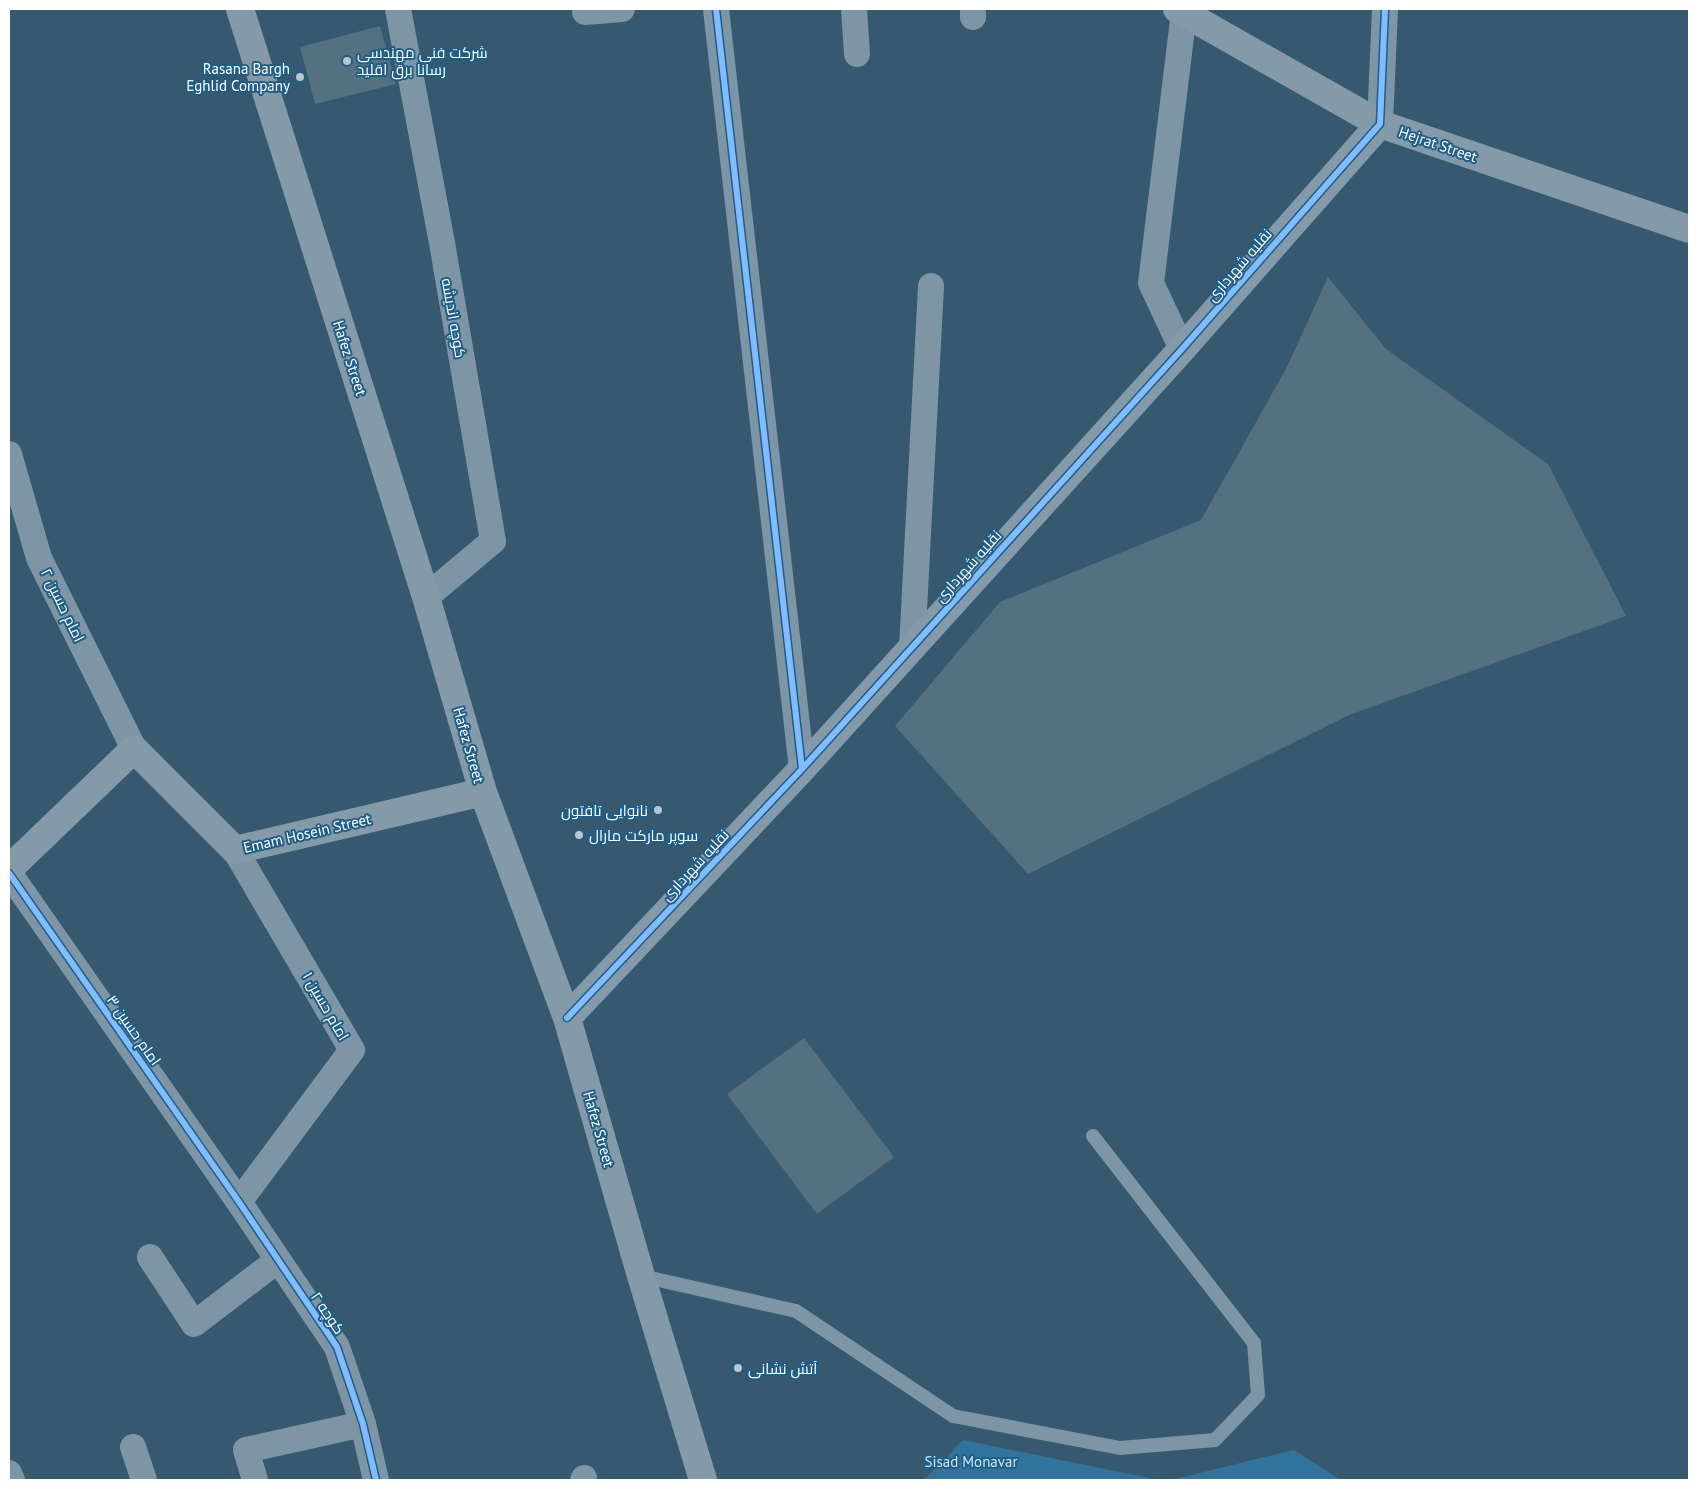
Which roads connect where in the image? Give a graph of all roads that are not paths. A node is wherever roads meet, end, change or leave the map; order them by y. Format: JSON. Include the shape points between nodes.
{"nodes":[{"id":1,"x":240,"y":9,"type":"edge"},
{"id":2,"x":398,"y":9,"type":"edge"},
{"id":3,"x":622,"y":9,"type":"edge"},
{"id":4,"x":716,"y":9,"type":"edge"},
{"id":5,"x":854,"y":9,"type":"edge"},
{"id":6,"x":1385,"y":9,"type":"edge"},
{"id":7,"x":1180,"y":11,"type":"edge"},
{"id":8,"x":585,"y":12,"type":"dead end"},
{"id":9,"x":857,"y":54,"type":"dead end"},
{"id":10,"x":1380,"y":124,"type":"junction"},
{"id":11,"x":1689,"y":228,"type":"edge"},
{"id":12,"x":931,"y":286,"type":"dead end"},
{"id":13,"x":1182,"y":349,"type":"junction"},
{"id":14,"x":9,"y":454,"type":"edge"},
{"id":15,"x":426,"y":598,"type":"junction"},
{"id":16,"x":912,"y":648,"type":"junction"},
{"id":17,"x":134,"y":749,"type":"junction"},
{"id":18,"x":802,"y":769,"type":"junction"},
{"id":19,"x":483,"y":792,"type":"junction"},
{"id":20,"x":235,"y":850,"type":"junction"},
{"id":21,"x":9,"y":871,"type":"edge"},
{"id":22,"x":567,"y":1018,"type":"junction"},
{"id":23,"x":1093,"y":1136,"type":"dead end"},
{"id":24,"x":239,"y":1202,"type":"junction"},
{"id":25,"x":150,"y":1257,"type":"dead end"},
{"id":26,"x":278,"y":1260,"type":"junction"},
{"id":27,"x":641,"y":1276,"type":"junction"},
{"id":28,"x":363,"y":1424,"type":"junction"},
{"id":29,"x":133,"y":1447,"type":"dead end"},
{"id":30,"x":9,"y":1473,"type":"edge"},
{"id":31,"x":12,"y":1480,"type":"edge"},
{"id":32,"x":144,"y":1480,"type":"edge"},
{"id":33,"x":255,"y":1480,"type":"edge"},
{"id":34,"x":376,"y":1480,"type":"edge"},
{"id":35,"x":703,"y":1480,"type":"edge"}],
"edges":[{"from":1,"to":15,"type":"street","name":"Hafez Street"},
{"from":2,"to":15,"type":"street","name":"کوچه اندیشه","via":[[493,541]]},
{"from":3,"to":8,"type":"street"},
{"from":4,"to":18,"type":"street"},
{"from":5,"to":9,"type":"street"},
{"from":6,"to":10,"type":"street"},
{"from":7,"to":10,"type":"street","name":"Hejrat Street"},
{"from":7,"to":13,"type":"street","via":[[1151,283]]},
{"from":10,"to":11,"type":"street","name":"Hejrat Street"},
{"from":10,"to":13,"type":"street","name":"نقلیه شهرداری"},
{"from":12,"to":16,"type":"street"},
{"from":13,"to":16,"type":"street","name":"نقلیه شهرداری"},
{"from":14,"to":17,"type":"street","name":"امام حسین ۲","via":[[39,558]]},
{"from":15,"to":19,"type":"street","name":"Hafez Street"},
{"from":16,"to":18,"type":"street","name":"نقلیه شهرداری"},
{"from":17,"to":20,"type":"street","name":"Emam Hosein Street"},
{"from":17,"to":21,"type":"street"},
{"from":18,"to":22,"type":"street","name":"نقلیه شهرداری"},
{"from":19,"to":20,"type":"street","name":"Emam Hosein Street"},
{"from":19,"to":22,"type":"street","name":"Hafez Street"},
{"from":20,"to":24,"type":"street","name":"امام حسین ۱","via":[[352,1050]]},
{"from":21,"to":24,"type":"street","name":"امام حسین ۳"},
{"from":22,"to":27,"type":"street","name":"Hafez Street"},
{"from":23,"to":27,"type":"lane","via":[[1254,1342],[1258,1395],[1215,1440],[1120,1448],[953,1416],[796,1311]]},
{"from":24,"to":26,"type":"street","name":"کوچه ۲"},
{"from":25,"to":26,"type":"street","via":[[194,1324]]},
{"from":26,"to":28,"type":"street","name":"کوچه ۲","via":[[337,1347]]},
{"from":27,"to":35,"type":"street","name":"Hafez Street"},
{"from":28,"to":33,"type":"street","via":[[246,1450]]},
{"from":28,"to":34,"type":"street","name":"کوچه ۲"},
{"from":29,"to":32,"type":"street"},
{"from":30,"to":31,"type":"street"}]}
